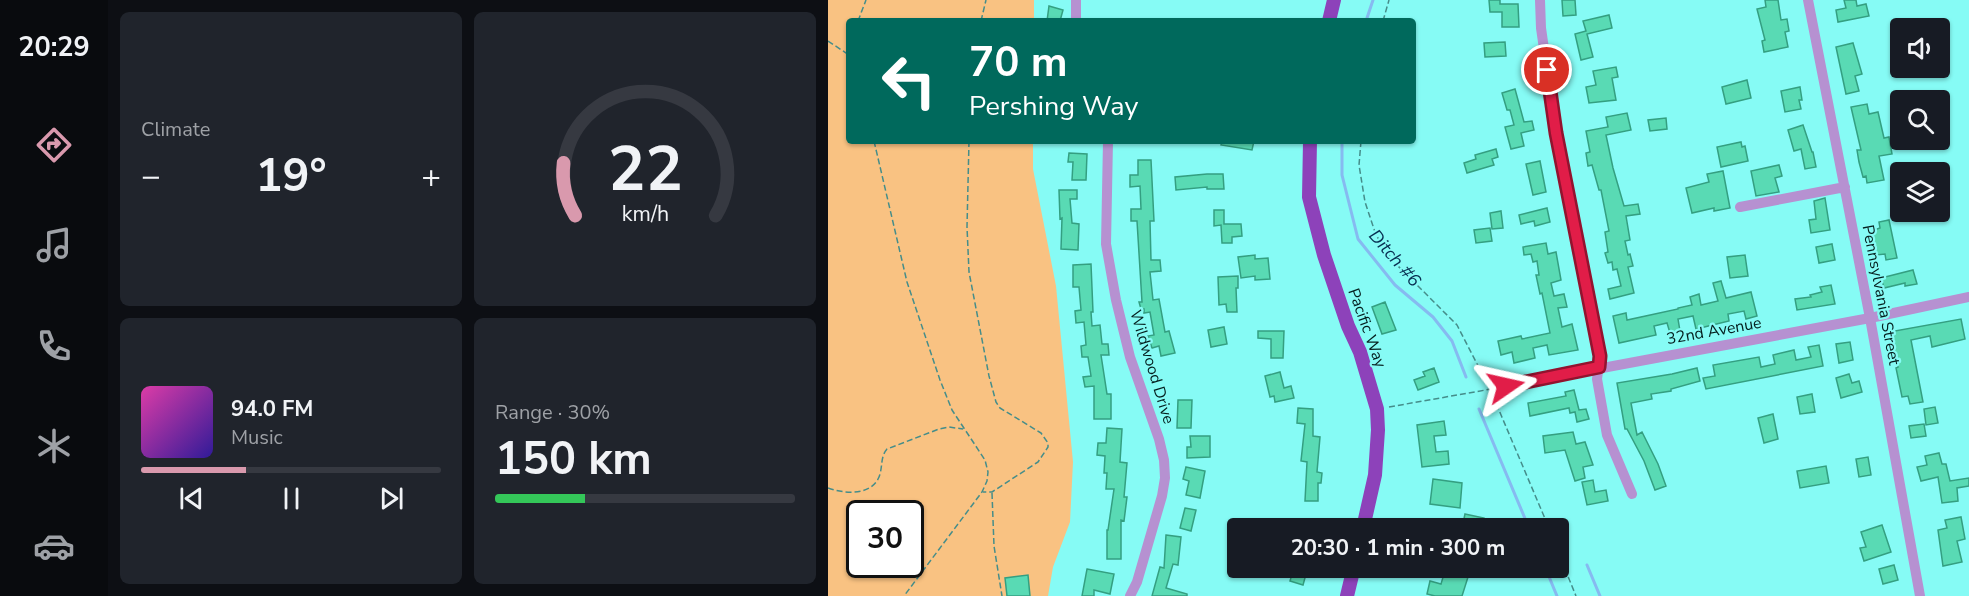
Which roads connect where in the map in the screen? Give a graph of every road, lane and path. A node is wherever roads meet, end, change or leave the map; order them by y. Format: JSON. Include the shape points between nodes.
{"nodes":[{"id":1,"x":866,"y":0,"type":"edge"},
{"id":2,"x":986,"y":0,"type":"edge"},
{"id":3,"x":1076,"y":0,"type":"edge"},
{"id":4,"x":1334,"y":0,"type":"edge"},
{"id":5,"x":1389,"y":0,"type":"edge"},
{"id":6,"x":1540,"y":0,"type":"edge"},
{"id":7,"x":1808,"y":0,"type":"edge"},
{"id":8,"x":859,"y":18,"type":"edge"},
{"id":9,"x":982,"y":18,"type":"edge"},
{"id":10,"x":1076,"y":18,"type":"edge"},
{"id":11,"x":1330,"y":18,"type":"edge"},
{"id":12,"x":1384,"y":18,"type":"edge"},
{"id":13,"x":828,"y":41,"type":"edge"},
{"id":14,"x":846,"y":53,"type":"edge"},
{"id":15,"x":875,"y":144,"type":"edge"},
{"id":16,"x":969,"y":144,"type":"edge"},
{"id":17,"x":1108,"y":144,"type":"edge"},
{"id":18,"x":1310,"y":144,"type":"edge"},
{"id":19,"x":1361,"y":144,"type":"edge"},
{"id":20,"x":1845,"y":187,"type":"junction"},
{"id":21,"x":1740,"y":207,"type":"dead end"},
{"id":22,"x":1969,"y":297,"type":"edge"},
{"id":23,"x":1870,"y":318,"type":"junction"},
{"id":24,"x":1599,"y":367,"type":"junction"},
{"id":25,"x":1506,"y":386,"type":"joint"},
{"id":26,"x":1490,"y":389,"type":"junction"},
{"id":27,"x":1377,"y":410,"type":"junction"},
{"id":28,"x":964,"y":429,"type":"junction"},
{"id":29,"x":828,"y":488,"type":"edge"},
{"id":30,"x":982,"y":492,"type":"junction"},
{"id":31,"x":993,"y":492,"type":"junction"},
{"id":32,"x":1632,"y":494,"type":"dead end"},
{"id":33,"x":1365,"y":518,"type":"edge"},
{"id":34,"x":1544,"y":518,"type":"edge"},
{"id":35,"x":1351,"y":578,"type":"edge"},
{"id":36,"x":1569,"y":578,"type":"edge"},
{"id":37,"x":904,"y":596,"type":"edge"},
{"id":38,"x":1002,"y":596,"type":"edge"},
{"id":39,"x":1130,"y":596,"type":"edge"},
{"id":40,"x":1347,"y":596,"type":"edge"},
{"id":41,"x":1576,"y":596,"type":"edge"},
{"id":42,"x":1920,"y":596,"type":"edge"}],
"edges":[{"from":1,"to":8,"type":"path"},
{"from":2,"to":9,"type":"path"},
{"from":3,"to":10,"type":"street"},
{"from":4,"to":11,"type":"main road"},
{"from":5,"to":12,"type":"path"},
{"from":6,"to":24,"type":"street","via":[[1556,133],[1592,312]]},
{"from":7,"to":20,"type":"street","name":"Pennsylvania Street"},
{"from":13,"to":14,"type":"path"},
{"from":15,"to":28,"type":"path","via":[[907,282],[952,410]]},
{"from":16,"to":31,"type":"path","via":[[969,272],[989,376],[1000,408],[1041,433],[1048,443],[1038,462]]},
{"from":17,"to":39,"type":"street","name":"Wildwood Drive","via":[[1106,244],[1130,357],[1159,439],[1165,477]]},
{"from":18,"to":27,"type":"main road","name":"Pacific Way","via":[[1309,197],[1324,255]]},
{"from":19,"to":26,"type":"path","via":[[1359,165],[1365,202],[1376,235],[1393,261],[1457,325]]},
{"from":20,"to":21,"type":"street"},
{"from":20,"to":23,"type":"street","name":"Pennsylvania Street"},
{"from":22,"to":23,"type":"street","name":"32nd Avenue"},
{"from":23,"to":24,"type":"street","name":"32nd Avenue"},
{"from":23,"to":42,"type":"street","name":"Pennsylvania Street"},
{"from":24,"to":25,"type":"street","name":"32nd Avenue"},
{"from":24,"to":32,"type":"street","via":[[1597,379],[1606,435]]},
{"from":25,"to":26,"type":"path"},
{"from":26,"to":27,"type":"path"},
{"from":26,"to":34,"type":"path"},
{"from":27,"to":33,"type":"main road","name":"Pacific Way","via":[[1375,475]]},
{"from":28,"to":29,"type":"path","via":[[939,429],[886,449],[879,478],[865,490],[851,493]]},
{"from":28,"to":30,"type":"path","via":[[987,466]]},
{"from":30,"to":31,"type":"path"},
{"from":30,"to":37,"type":"path"},
{"from":31,"to":38,"type":"path","via":[[994,546]]},
{"from":35,"to":40,"type":"main road"},
{"from":36,"to":41,"type":"path"}]}
